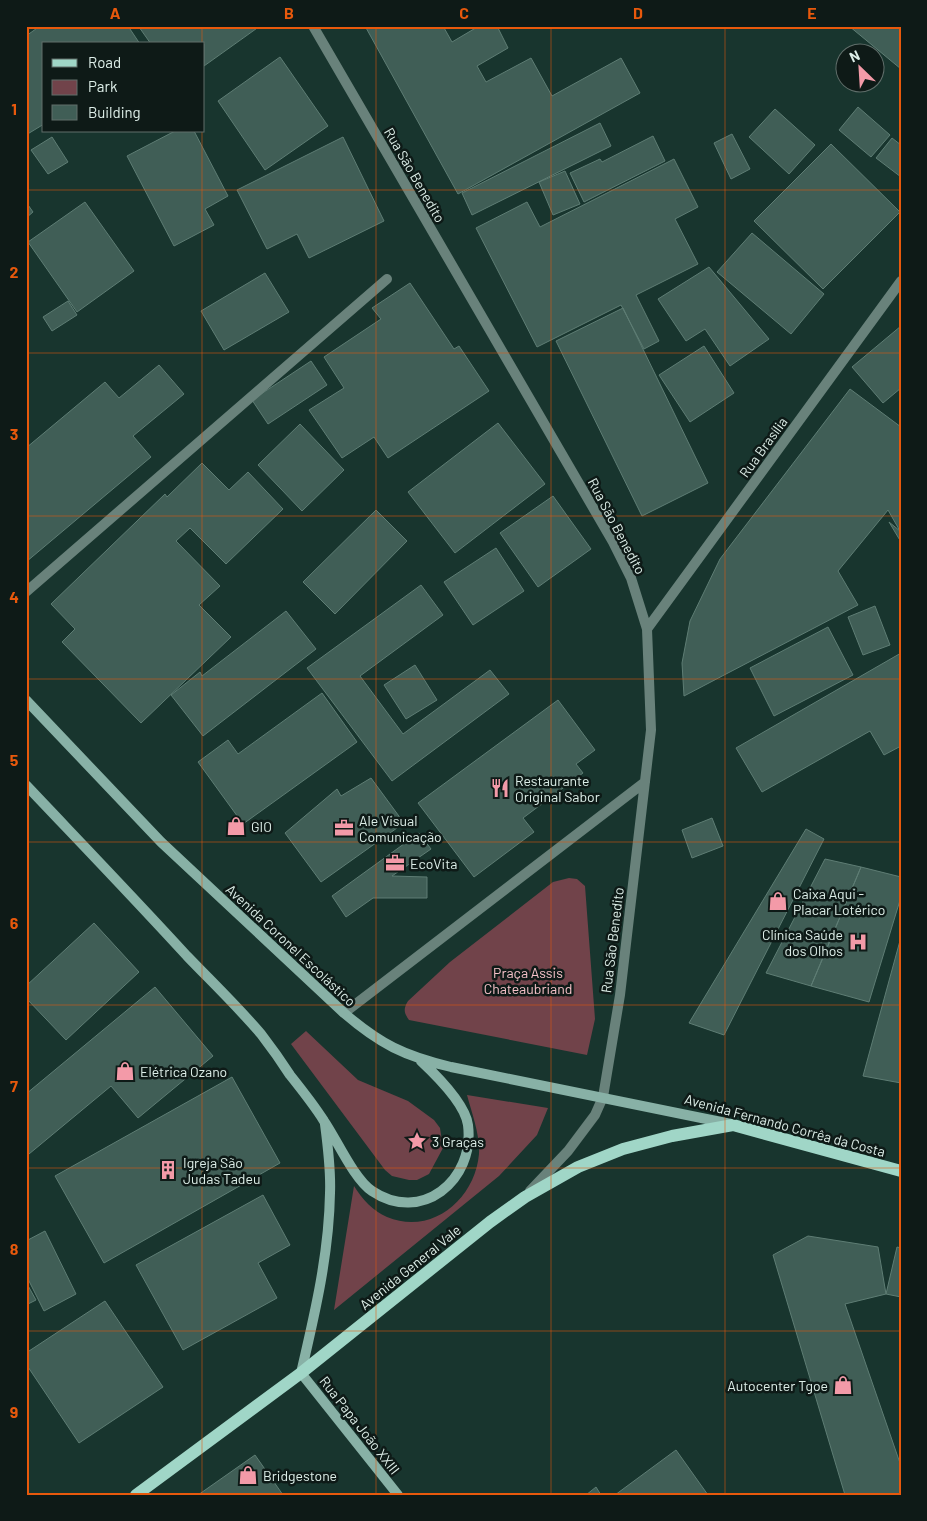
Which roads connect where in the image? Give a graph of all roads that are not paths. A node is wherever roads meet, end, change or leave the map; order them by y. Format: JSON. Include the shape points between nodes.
{"nodes":[{"id":1,"x":313,"y":26,"type":"edge"},
{"id":2,"x":387,"y":279,"type":"dead end"},
{"id":3,"x":901,"y":281,"type":"edge"},
{"id":4,"x":26,"y":592,"type":"edge"},
{"id":5,"x":647,"y":629,"type":"junction"},
{"id":6,"x":26,"y":700,"type":"edge"},
{"id":7,"x":645,"y":782,"type":"junction"},
{"id":8,"x":26,"y":785,"type":"edge"},
{"id":9,"x":344,"y":1013,"type":"junction"},
{"id":10,"x":420,"y":1060,"type":"junction"},
{"id":11,"x":603,"y":1097,"type":"junction"},
{"id":12,"x":324,"y":1121,"type":"junction"},
{"id":13,"x":734,"y":1124,"type":"junction"},
{"id":14,"x":901,"y":1171,"type":"edge"},
{"id":15,"x":525,"y":1197,"type":"junction"},
{"id":16,"x":301,"y":1373,"type":"junction"},
{"id":17,"x":136,"y":1495,"type":"edge"},
{"id":18,"x":398,"y":1495,"type":"edge"}],
"edges":[{"from":1,"to":5,"type":"street","name":"Rua São Benedito","via":[[613,542],[631,578]]},
{"from":2,"to":4,"type":"street"},
{"from":3,"to":5,"type":"street","name":"Rua Brasília"},
{"from":5,"to":7,"type":"street","name":"Rua São Benedito","via":[[651,730]]},
{"from":6,"to":9,"type":"main road","name":"Avenida Coronel Escolástico","via":[[161,842]]},
{"from":7,"to":9,"type":"street"},
{"from":7,"to":11,"type":"street","name":"Rua São Benedito","via":[[620,995]]},
{"from":8,"to":12,"type":"main road","via":[[261,1034]]},
{"from":9,"to":10,"type":"main road","name":"Avenida Coronel Escolástico","via":[[382,1043]]},
{"from":10,"to":11,"type":"main road","name":"Avenida Coronel Escolástico"},
{"from":10,"to":12,"type":"main road","via":[[450,1090],[468,1124],[467,1143],[458,1174],[440,1193],[413,1203],[381,1197],[360,1178]]},
{"from":11,"to":13,"type":"main road","name":"Avenida Fernando Corrêa da Costa"},
{"from":11,"to":15,"type":"street","name":"Rua São Benedito","via":[[580,1136]]},
{"from":12,"to":16,"type":"main road","via":[[330,1160],[328,1234]]},
{"from":13,"to":14,"type":"main road","name":"Avenida Fernando Corrêa da Costa"},
{"from":13,"to":15,"type":"main road","name":"Avenida General Vale","via":[[623,1149],[578,1167]]},
{"from":15,"to":16,"type":"main road","name":"Avenida General Vale"},
{"from":16,"to":17,"type":"main road","name":"Avenida General Vale"},
{"from":16,"to":18,"type":"main road","name":"Rua Papa João XXIII"}]}
